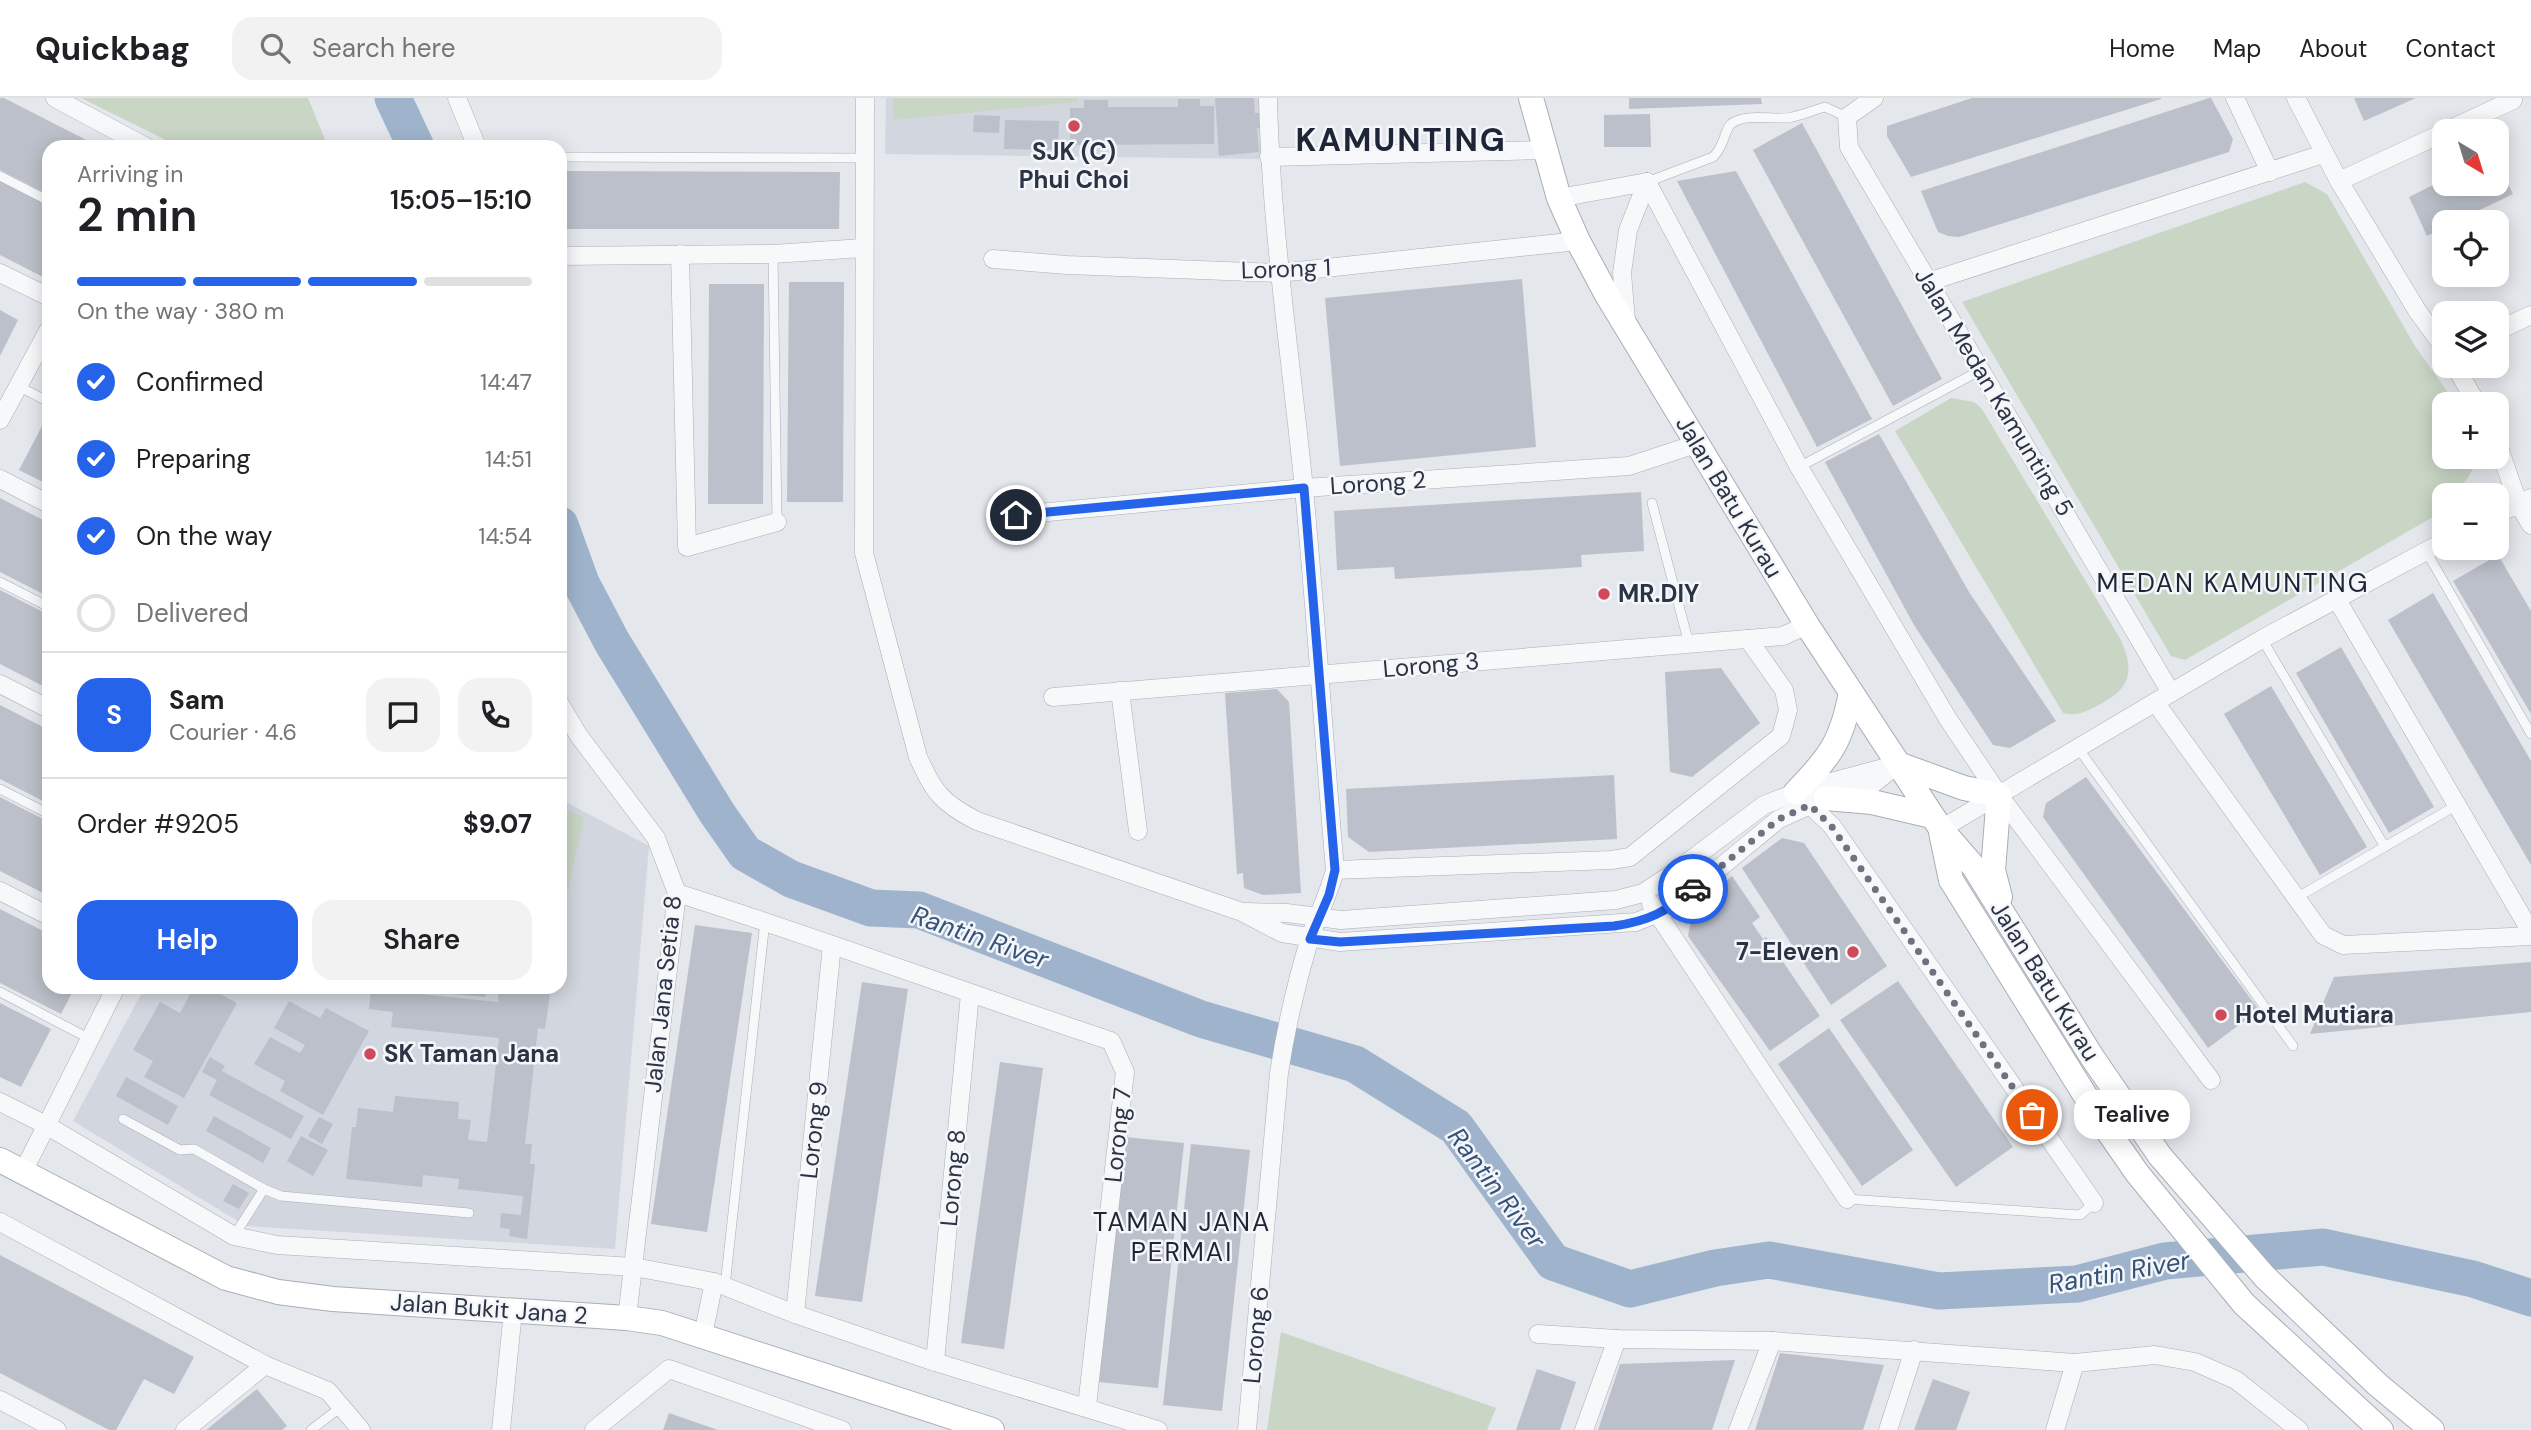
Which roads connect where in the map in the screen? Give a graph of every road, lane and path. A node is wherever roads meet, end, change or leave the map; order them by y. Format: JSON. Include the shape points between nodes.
{"nodes":[{"id":1,"x":55,"y":98,"type":"edge"},
{"id":2,"x":457,"y":98,"type":"edge"},
{"id":3,"x":865,"y":98,"type":"edge"},
{"id":4,"x":1268,"y":98,"type":"edge"},
{"id":5,"x":1531,"y":98,"type":"edge"},
{"id":6,"x":1552,"y":98,"type":"edge"},
{"id":7,"x":1874,"y":98,"type":"edge"},
{"id":8,"x":2235,"y":98,"type":"edge"},
{"id":9,"x":2295,"y":98,"type":"edge"},
{"id":10,"x":2513,"y":100,"type":"dead end"},
{"id":11,"x":1847,"y":117,"type":"junction"},
{"id":12,"x":2473,"y":119,"type":"edge"},
{"id":13,"x":2432,"y":138,"type":"edge"},
{"id":14,"x":133,"y":140,"type":"edge"},
{"id":15,"x":474,"y":140,"type":"edge"},
{"id":16,"x":1546,"y":150,"type":"junction"},
{"id":17,"x":2323,"y":154,"type":"junction"},
{"id":18,"x":567,"y":157,"type":"edge"},
{"id":19,"x":1269,"y":157,"type":"junction"},
{"id":20,"x":864,"y":159,"type":"junction"},
{"id":21,"x":2270,"y":172,"type":"junction"},
{"id":22,"x":0,"y":176,"type":"edge"},
{"id":23,"x":2339,"y":181,"type":"junction"},
{"id":24,"x":1647,"y":182,"type":"junction"},
{"id":25,"x":42,"y":197,"type":"edge"},
{"id":26,"x":1559,"y":198,"type":"junction"},
{"id":27,"x":1578,"y":241,"type":"junction"},
{"id":28,"x":863,"y":248,"type":"junction"},
{"id":29,"x":680,"y":254,"type":"junction"},
{"id":30,"x":773,"y":254,"type":"junction"},
{"id":31,"x":567,"y":256,"type":"edge"},
{"id":32,"x":993,"y":260,"type":"dead end"},
{"id":33,"x":0,"y":273,"type":"edge"},
{"id":34,"x":1279,"y":274,"type":"junction"},
{"id":35,"x":1928,"y":282,"type":"junction"},
{"id":36,"x":42,"y":294,"type":"edge"},
{"id":37,"x":2531,"y":315,"type":"edge"},
{"id":38,"x":2509,"y":325,"type":"edge"},
{"id":39,"x":1627,"y":328,"type":"junction"},
{"id":40,"x":2432,"y":331,"type":"edge"},
{"id":41,"x":42,"y":342,"type":"edge"},
{"id":42,"x":1980,"y":370,"type":"junction"},
{"id":43,"x":18,"y":386,"type":"junction"},
{"id":44,"x":42,"y":398,"type":"edge"},
{"id":45,"x":0,"y":420,"type":"edge"},
{"id":46,"x":1696,"y":444,"type":"junction"},
{"id":47,"x":1799,"y":467,"type":"junction"},
{"id":48,"x":2509,"y":467,"type":"edge"},
{"id":49,"x":0,"y":479,"type":"edge"},
{"id":50,"x":1304,"y":488,"type":"junction"},
{"id":51,"x":2525,"y":500,"type":"edge"},
{"id":52,"x":42,"y":501,"type":"edge"},
{"id":53,"x":1652,"y":503,"type":"dead end"},
{"id":54,"x":2509,"y":508,"type":"edge"},
{"id":55,"x":1016,"y":515,"type":"dead end"},
{"id":56,"x":777,"y":522,"type":"joint"},
{"id":57,"x":2531,"y":526,"type":"edge"},
{"id":58,"x":2432,"y":548,"type":"edge"},
{"id":59,"x":2426,"y":551,"type":"junction"},
{"id":60,"x":0,"y":582,"type":"edge"},
{"id":61,"x":2336,"y":598,"type":"junction"},
{"id":62,"x":42,"y":603,"type":"edge"},
{"id":63,"x":1807,"y":625,"type":"junction"},
{"id":64,"x":1748,"y":639,"type":"junction"},
{"id":65,"x":2262,"y":639,"type":"junction"},
{"id":66,"x":1689,"y":644,"type":"junction"},
{"id":67,"x":1318,"y":675,"type":"junction"},
{"id":68,"x":0,"y":684,"type":"edge"},
{"id":69,"x":1120,"y":691,"type":"junction"},
{"id":70,"x":1851,"y":692,"type":"junction"},
{"id":71,"x":2171,"y":693,"type":"junction"},
{"id":72,"x":1053,"y":697,"type":"dead end"},
{"id":73,"x":2155,"y":702,"type":"junction"},
{"id":74,"x":42,"y":705,"type":"edge"},
{"id":75,"x":567,"y":716,"type":"edge"},
{"id":76,"x":2531,"y":734,"type":"edge"},
{"id":77,"x":2078,"y":748,"type":"junction"},
{"id":78,"x":1898,"y":764,"type":"junction"},
{"id":79,"x":0,"y":789,"type":"edge"},
{"id":80,"x":1999,"y":795,"type":"junction"},
{"id":81,"x":1811,"y":799,"type":"junction"},
{"id":82,"x":2457,"y":805,"type":"junction"},
{"id":83,"x":42,"y":810,"type":"edge"},
{"id":84,"x":1936,"y":823,"type":"junction"},
{"id":85,"x":1138,"y":831,"type":"dead end"},
{"id":86,"x":2385,"y":847,"type":"junction"},
{"id":87,"x":1335,"y":870,"type":"junction"},
{"id":88,"x":0,"y":891,"type":"edge"},
{"id":89,"x":677,"y":892,"type":"junction"},
{"id":90,"x":1643,"y":893,"type":"junction"},
{"id":91,"x":2296,"y":898,"type":"junction"},
{"id":92,"x":42,"y":912,"type":"edge"},
{"id":93,"x":1242,"y":912,"type":"junction"},
{"id":94,"x":1657,"y":914,"type":"junction"},
{"id":95,"x":2004,"y":915,"type":"junction"},
{"id":96,"x":1318,"y":917,"type":"junction"},
{"id":97,"x":765,"y":921,"type":"junction"},
{"id":98,"x":2531,"y":934,"type":"edge"},
{"id":99,"x":1310,"y":939,"type":"junction"},
{"id":100,"x":832,"y":945,"type":"junction"},
{"id":101,"x":0,"y":992,"type":"edge"},
{"id":102,"x":112,"y":994,"type":"edge"},
{"id":103,"x":970,"y":995,"type":"junction"},
{"id":104,"x":90,"y":1039,"type":"junction"},
{"id":105,"x":2293,"y":1046,"type":"dead end"},
{"id":106,"x":2211,"y":1080,"type":"dead end"},
{"id":107,"x":0,"y":1102,"type":"edge"},
{"id":108,"x":123,"y":1119,"type":"dead end"},
{"id":109,"x":46,"y":1125,"type":"junction"},
{"id":110,"x":0,"y":1160,"type":"edge"},
{"id":111,"x":23,"y":1172,"type":"junction"},
{"id":112,"x":264,"y":1189,"type":"junction"},
{"id":113,"x":1847,"y":1199,"type":"joint"},
{"id":114,"x":2094,"y":1203,"type":"joint"},
{"id":115,"x":469,"y":1213,"type":"dead end"},
{"id":116,"x":0,"y":1222,"type":"edge"},
{"id":117,"x":234,"y":1236,"type":"junction"},
{"id":118,"x":634,"y":1267,"type":"junction"},
{"id":119,"x":720,"y":1284,"type":"junction"},
{"id":120,"x":513,"y":1311,"type":"junction"},
{"id":121,"x":796,"y":1314,"type":"junction"},
{"id":122,"x":627,"y":1318,"type":"junction"},
{"id":123,"x":1538,"y":1334,"type":"dead end"},
{"id":124,"x":703,"y":1335,"type":"junction"},
{"id":125,"x":1617,"y":1339,"type":"junction"},
{"id":126,"x":1772,"y":1342,"type":"junction"},
{"id":127,"x":1914,"y":1350,"type":"junction"},
{"id":128,"x":936,"y":1362,"type":"junction"},
{"id":129,"x":2075,"y":1363,"type":"junction"},
{"id":130,"x":265,"y":1365,"type":"junction"},
{"id":131,"x":0,"y":1400,"type":"edge"},
{"id":132,"x":1087,"y":1406,"type":"junction"},
{"id":133,"x":341,"y":1407,"type":"junction"},
{"id":134,"x":57,"y":1430,"type":"edge"},
{"id":135,"x":185,"y":1430,"type":"edge"},
{"id":136,"x":312,"y":1430,"type":"edge"},
{"id":137,"x":361,"y":1430,"type":"edge"},
{"id":138,"x":501,"y":1430,"type":"edge"},
{"id":139,"x":594,"y":1430,"type":"edge"},
{"id":140,"x":842,"y":1430,"type":"edge"},
{"id":141,"x":992,"y":1430,"type":"edge"},
{"id":142,"x":1158,"y":1430,"type":"edge"},
{"id":143,"x":1247,"y":1430,"type":"edge"},
{"id":144,"x":1584,"y":1430,"type":"edge"},
{"id":145,"x":1738,"y":1430,"type":"edge"},
{"id":146,"x":1888,"y":1430,"type":"edge"},
{"id":147,"x":2055,"y":1430,"type":"edge"},
{"id":148,"x":2299,"y":1430,"type":"edge"},
{"id":149,"x":2381,"y":1430,"type":"edge"},
{"id":150,"x":2432,"y":1430,"type":"edge"}],
"edges":[{"from":1,"to":14,"type":"street"},
{"from":2,"to":15,"type":"street"},
{"from":3,"to":20,"type":"street"},
{"from":4,"to":19,"type":"street"},
{"from":5,"to":16,"type":"main road","name":"Jalan Batu Kurau"},
{"from":6,"to":16,"type":"main road","name":"Jalan Batu Kurau"},
{"from":7,"to":11,"type":"street"},
{"from":8,"to":21,"type":"street"},
{"from":9,"to":17,"type":"street"},
{"from":10,"to":12,"type":"street"},
{"from":11,"to":24,"type":"lane","via":[[1825,107],[1791,118],[1742,119],[1726,130],[1721,149],[1713,157]]},
{"from":11,"to":35,"type":"street","name":"Jalan Medan Kamunting 5","via":[[1849,147]]},
{"from":13,"to":23,"type":"street"},
{"from":16,"to":19,"type":"street"},
{"from":16,"to":26,"type":"main road","name":"Jalan Batu Kurau"},
{"from":17,"to":21,"type":"street"},
{"from":17,"to":23,"type":"street"},
{"from":18,"to":20,"type":"lane"},
{"from":19,"to":34,"type":"street"},
{"from":20,"to":28,"type":"street"},
{"from":21,"to":35,"type":"street"},
{"from":22,"to":25,"type":"lane"},
{"from":23,"to":40,"type":"street"},
{"from":24,"to":26,"type":"street"},
{"from":24,"to":39,"type":"street","via":[[1628,230],[1622,273]]},
{"from":24,"to":47,"type":"street"},
{"from":26,"to":27,"type":"main road","name":"Jalan Batu Kurau"},
{"from":27,"to":34,"type":"street","name":"Lorong 1"},
{"from":27,"to":39,"type":"main road","name":"Jalan Batu Kurau"},
{"from":28,"to":30,"type":"street"},
{"from":28,"to":93,"type":"street","via":[[864,553],[918,757],[930,783],[952,808],[977,821]]},
{"from":29,"to":30,"type":"street"},
{"from":29,"to":31,"type":"street"},
{"from":29,"to":56,"type":"street","via":[[687,547]]},
{"from":30,"to":56,"type":"lane"},
{"from":32,"to":34,"type":"street","name":"Lorong 1"},
{"from":33,"to":36,"type":"street"},
{"from":34,"to":50,"type":"street"},
{"from":35,"to":42,"type":"street","name":"Jalan Medan Kamunting 5"},
{"from":37,"to":38,"type":"street"},
{"from":39,"to":46,"type":"main road","name":"Jalan Batu Kurau"},
{"from":41,"to":43,"type":"street"},
{"from":42,"to":47,"type":"lane"},
{"from":42,"to":71,"type":"street","name":"Jalan Medan Kamunting 5"},
{"from":43,"to":44,"type":"lane"},
{"from":43,"to":45,"type":"street"},
{"from":46,"to":50,"type":"street","name":"Lorong 2","via":[[1629,466]]},
{"from":46,"to":63,"type":"main road","name":"Jalan Batu Kurau"},
{"from":47,"to":80,"type":"street","via":[[1948,719]]},
{"from":48,"to":51,"type":"street"},
{"from":49,"to":52,"type":"street"},
{"from":50,"to":55,"type":"street","name":"Lorong 2"},
{"from":50,"to":67,"type":"street"},
{"from":51,"to":54,"type":"street"},
{"from":51,"to":57,"type":"street"},
{"from":53,"to":66,"type":"lane"},
{"from":58,"to":59,"type":"street"},
{"from":59,"to":61,"type":"street"},
{"from":59,"to":76,"type":"lane"},
{"from":60,"to":62,"type":"lane"},
{"from":61,"to":65,"type":"street"},
{"from":61,"to":82,"type":"street"},
{"from":63,"to":64,"type":"street","name":"Lorong 3","via":[[1783,636]]},
{"from":63,"to":70,"type":"main road","name":"Jalan Batu Kurau"},
{"from":64,"to":66,"type":"street","name":"Lorong 3"},
{"from":64,"to":87,"type":"street","via":[[1784,690],[1788,710],[1781,736],[1630,857]]},
{"from":65,"to":71,"type":"street"},
{"from":65,"to":86,"type":"lane"},
{"from":66,"to":67,"type":"street","name":"Lorong 3"},
{"from":67,"to":69,"type":"street","name":"Lorong 3"},
{"from":67,"to":87,"type":"street"},
{"from":68,"to":74,"type":"street"},
{"from":69,"to":72,"type":"street","name":"Lorong 3"},
{"from":69,"to":85,"type":"street"},
{"from":70,"to":78,"type":"main road","name":"Jalan Batu Kurau"},
{"from":70,"to":81,"type":"main road","via":[[1846,721],[1822,765]]},
{"from":71,"to":73,"type":"street"},
{"from":73,"to":77,"type":"street"},
{"from":73,"to":91,"type":"street"},
{"from":75,"to":89,"type":"street","name":"Jalan Jana Setia 8","via":[[656,838]]},
{"from":77,"to":80,"type":"street"},
{"from":77,"to":105,"type":"lane"},
{"from":78,"to":80,"type":"main road","via":[[1964,788]]},
{"from":78,"to":81,"type":"street","via":[[1849,776]]},
{"from":78,"to":81,"type":"street","via":[[1869,787]]},
{"from":78,"to":84,"type":"main road","name":"Jalan Batu Kurau"},
{"from":79,"to":83,"type":"lane"},
{"from":80,"to":84,"type":"street"},
{"from":80,"to":95,"type":"main road","via":[[1993,870]]},
{"from":80,"to":106,"type":"street"},
{"from":81,"to":84,"type":"main road","via":[[1872,802]]},
{"from":81,"to":90,"type":"street","via":[[1764,805]]},
{"from":81,"to":94,"type":"street","via":[[1779,819],[1671,908]]},
{"from":81,"to":114,"type":"street"},
{"from":82,"to":86,"type":"lane"},
{"from":82,"to":98,"type":"street"},
{"from":84,"to":95,"type":"main road","name":"Jalan Batu Kurau","via":[[1974,867]]},
{"from":84,"to":149,"type":"main road","name":"Jalan Batu Kurau","via":[[1951,880],[2103,1124],[2172,1219],[2244,1304]]},
{"from":86,"to":91,"type":"lane"},
{"from":87,"to":96,"type":"street","name":"Lorong 6"},
{"from":88,"to":92,"type":"street"},
{"from":89,"to":97,"type":"street"},
{"from":89,"to":118,"type":"street","name":"Jalan Jana Setia 8"},
{"from":90,"to":94,"type":"street"},
{"from":90,"to":96,"type":"street","via":[[1616,901],[1341,920]]},
{"from":91,"to":98,"type":"street","via":[[2323,935],[2343,945]]},
{"from":93,"to":96,"type":"street"},
{"from":93,"to":99,"type":"street","via":[[1282,933]]},
{"from":94,"to":99,"type":"street","via":[[1614,926],[1340,942]]},
{"from":94,"to":113,"type":"street"},
{"from":95,"to":150,"type":"main road","name":"Jalan Batu Kurau","via":[[2126,1108],[2197,1201],[2265,1278]]},
{"from":96,"to":99,"type":"street","name":"Lorong 6"},
{"from":97,"to":100,"type":"street"},
{"from":97,"to":119,"type":"lane"},
{"from":99,"to":143,"type":"street","name":"Lorong 6","via":[[1279,1073]]},
{"from":100,"to":103,"type":"street"},
{"from":100,"to":121,"type":"street","name":"Lorong 9"},
{"from":101,"to":104,"type":"lane"},
{"from":102,"to":104,"type":"street"},
{"from":103,"to":128,"type":"street","name":"Lorong 8"},
{"from":103,"to":132,"type":"street","name":"Lorong 7","via":[[1111,1041],[1125,1072]]},
{"from":104,"to":109,"type":"street"},
{"from":107,"to":109,"type":"street"},
{"from":108,"to":112,"type":"lane","via":[[180,1150],[194,1149]]},
{"from":109,"to":111,"type":"street"},
{"from":109,"to":117,"type":"street"},
{"from":110,"to":111,"type":"main road","name":"Jalan Bukit Jana 2"},
{"from":111,"to":120,"type":"main road","name":"Jalan Bukit Jana 2","via":[[226,1278],[278,1293]]},
{"from":112,"to":115,"type":"lane","via":[[281,1196]]},
{"from":112,"to":117,"type":"lane"},
{"from":113,"to":114,"type":"lane","via":[[2080,1215]]},
{"from":116,"to":130,"type":"street"},
{"from":117,"to":118,"type":"street","via":[[277,1245]]},
{"from":118,"to":119,"type":"street"},
{"from":118,"to":122,"type":"street","name":"Jalan Jana Setia 8"},
{"from":119,"to":121,"type":"street"},
{"from":119,"to":124,"type":"street"},
{"from":120,"to":122,"type":"main road","name":"Jalan Bukit Jana 2"},
{"from":120,"to":138,"type":"street"},
{"from":121,"to":128,"type":"street"},
{"from":122,"to":124,"type":"main road","name":"Jalan Bukit Jana 2"},
{"from":123,"to":125,"type":"street"},
{"from":124,"to":141,"type":"main road","name":"Jalan Bukit Jana 2"},
{"from":125,"to":126,"type":"street"},
{"from":125,"to":144,"type":"street"},
{"from":126,"to":127,"type":"street"},
{"from":126,"to":145,"type":"street"},
{"from":127,"to":129,"type":"street"},
{"from":127,"to":146,"type":"street"},
{"from":128,"to":132,"type":"street"},
{"from":129,"to":147,"type":"street"},
{"from":129,"to":148,"type":"street","via":[[2155,1355],[2195,1362],[2236,1380]]},
{"from":130,"to":133,"type":"street","via":[[328,1391]]},
{"from":130,"to":135,"type":"street"},
{"from":131,"to":134,"type":"street"},
{"from":132,"to":142,"type":"street"},
{"from":133,"to":136,"type":"lane"},
{"from":133,"to":137,"type":"street"},
{"from":139,"to":140,"type":"street","via":[[669,1369]]}]}
